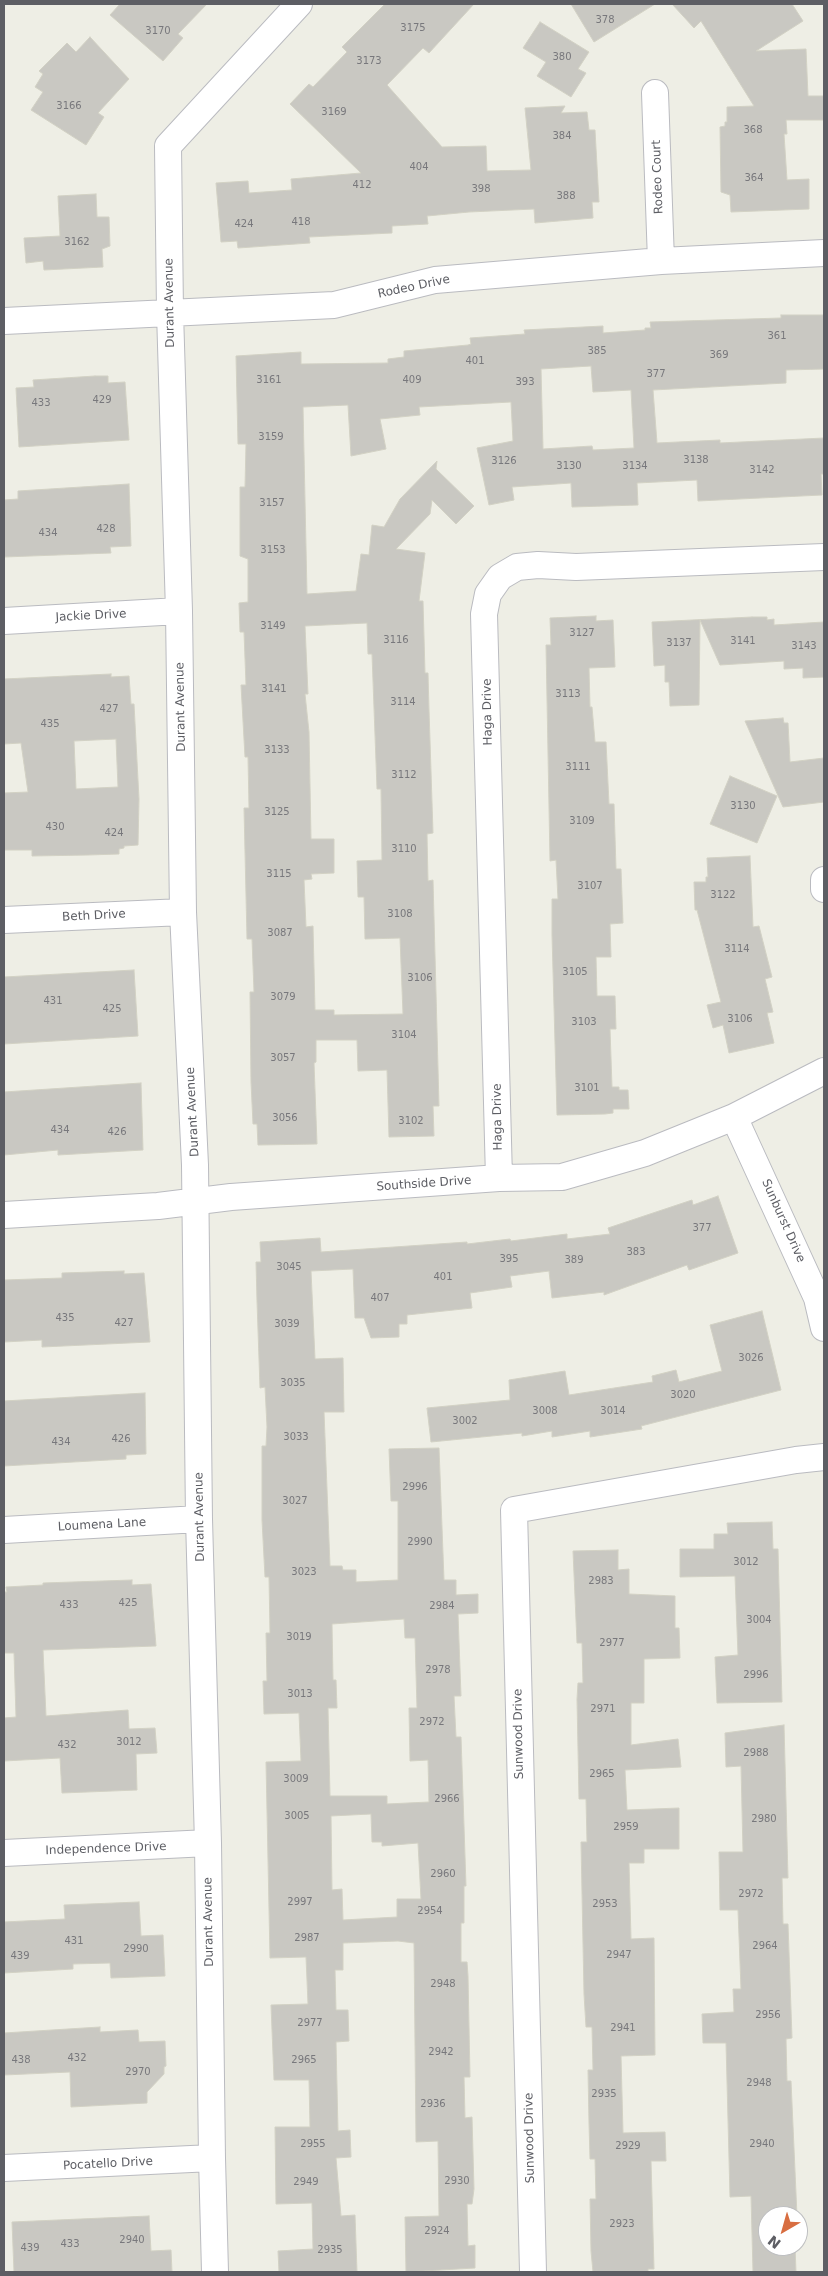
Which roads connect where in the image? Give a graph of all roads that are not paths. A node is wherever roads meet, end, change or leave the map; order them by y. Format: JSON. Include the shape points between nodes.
{"nodes":[{"id":1,"x":299,"y":4,"type":"edge"},
{"id":2,"x":655,"y":93,"type":"dead end"},
{"id":3,"x":824,"y":253,"type":"edge"},
{"id":4,"x":662,"y":261,"type":"junction"},
{"id":5,"x":170,"y":312,"type":"junction"},
{"id":6,"x":4,"y":321,"type":"edge"},
{"id":7,"x":824,"y":557,"type":"edge"},
{"id":8,"x":179,"y":612,"type":"junction"},
{"id":9,"x":4,"y":621,"type":"edge"},
{"id":10,"x":824,"y":880,"type":"edge"},
{"id":11,"x":824,"y":888,"type":"edge"},
{"id":12,"x":184,"y":912,"type":"junction"},
{"id":13,"x":4,"y":920,"type":"edge"},
{"id":14,"x":824,"y":1071,"type":"edge"},
{"id":15,"x":734,"y":1117,"type":"junction"},
{"id":16,"x":499,"y":1178,"type":"junction"},
{"id":17,"x":196,"y":1201,"type":"junction"},
{"id":18,"x":4,"y":1215,"type":"edge"},
{"id":19,"x":824,"y":1328,"type":"edge"},
{"id":20,"x":824,"y":1457,"type":"edge"},
{"id":21,"x":199,"y":1519,"type":"junction"},
{"id":22,"x":4,"y":1530,"type":"edge"},
{"id":23,"x":208,"y":1843,"type":"junction"},
{"id":24,"x":4,"y":1853,"type":"edge"},
{"id":25,"x":212,"y":2158,"type":"junction"},
{"id":26,"x":4,"y":2168,"type":"edge"},
{"id":27,"x":215,"y":2272,"type":"edge"},
{"id":28,"x":533,"y":2272,"type":"edge"}],
"edges":[{"from":1,"to":5,"type":"street","name":"Durant Avenue","via":[[168,146]]},
{"from":2,"to":4,"type":"street","name":"Rodeo Court"},
{"from":3,"to":4,"type":"street","name":"Rodeo Drive"},
{"from":4,"to":5,"type":"street","name":"Rodeo Drive","via":[[436,280],[334,304]]},
{"from":5,"to":6,"type":"street","name":"Rodeo Drive"},
{"from":5,"to":8,"type":"street","name":"Durant Avenue"},
{"from":7,"to":16,"type":"street","name":"Haga Drive","via":[[576,568],[517,567],[500,577],[488,594],[484,614]]},
{"from":8,"to":9,"type":"street","name":"Jackie Drive"},
{"from":8,"to":12,"type":"street","name":"Durant Avenue"},
{"from":10,"to":11,"type":"street"},
{"from":12,"to":13,"type":"street","name":"Beth Drive"},
{"from":12,"to":17,"type":"street","name":"Durant Avenue"},
{"from":14,"to":15,"type":"street","name":"Southside Drive"},
{"from":15,"to":16,"type":"street","name":"Southside Drive","via":[[645,1154],[562,1177]]},
{"from":15,"to":19,"type":"street","name":"Sunburst Drive","via":[[818,1298]]},
{"from":16,"to":17,"type":"street","name":"Southside Drive"},
{"from":17,"to":18,"type":"street","name":"Southside Drive"},
{"from":17,"to":21,"type":"street","name":"Durant Avenue"},
{"from":20,"to":28,"type":"street","name":"Sunwood Drive","via":[[514,1510]]},
{"from":21,"to":22,"type":"street","name":"Loumena Lane"},
{"from":21,"to":23,"type":"street","name":"Durant Avenue"},
{"from":23,"to":24,"type":"street","name":"Independence Drive"},
{"from":23,"to":25,"type":"street","name":"Durant Avenue"},
{"from":25,"to":26,"type":"street","name":"Pocatello Drive"},
{"from":25,"to":27,"type":"street","name":"Durant Avenue"}]}
